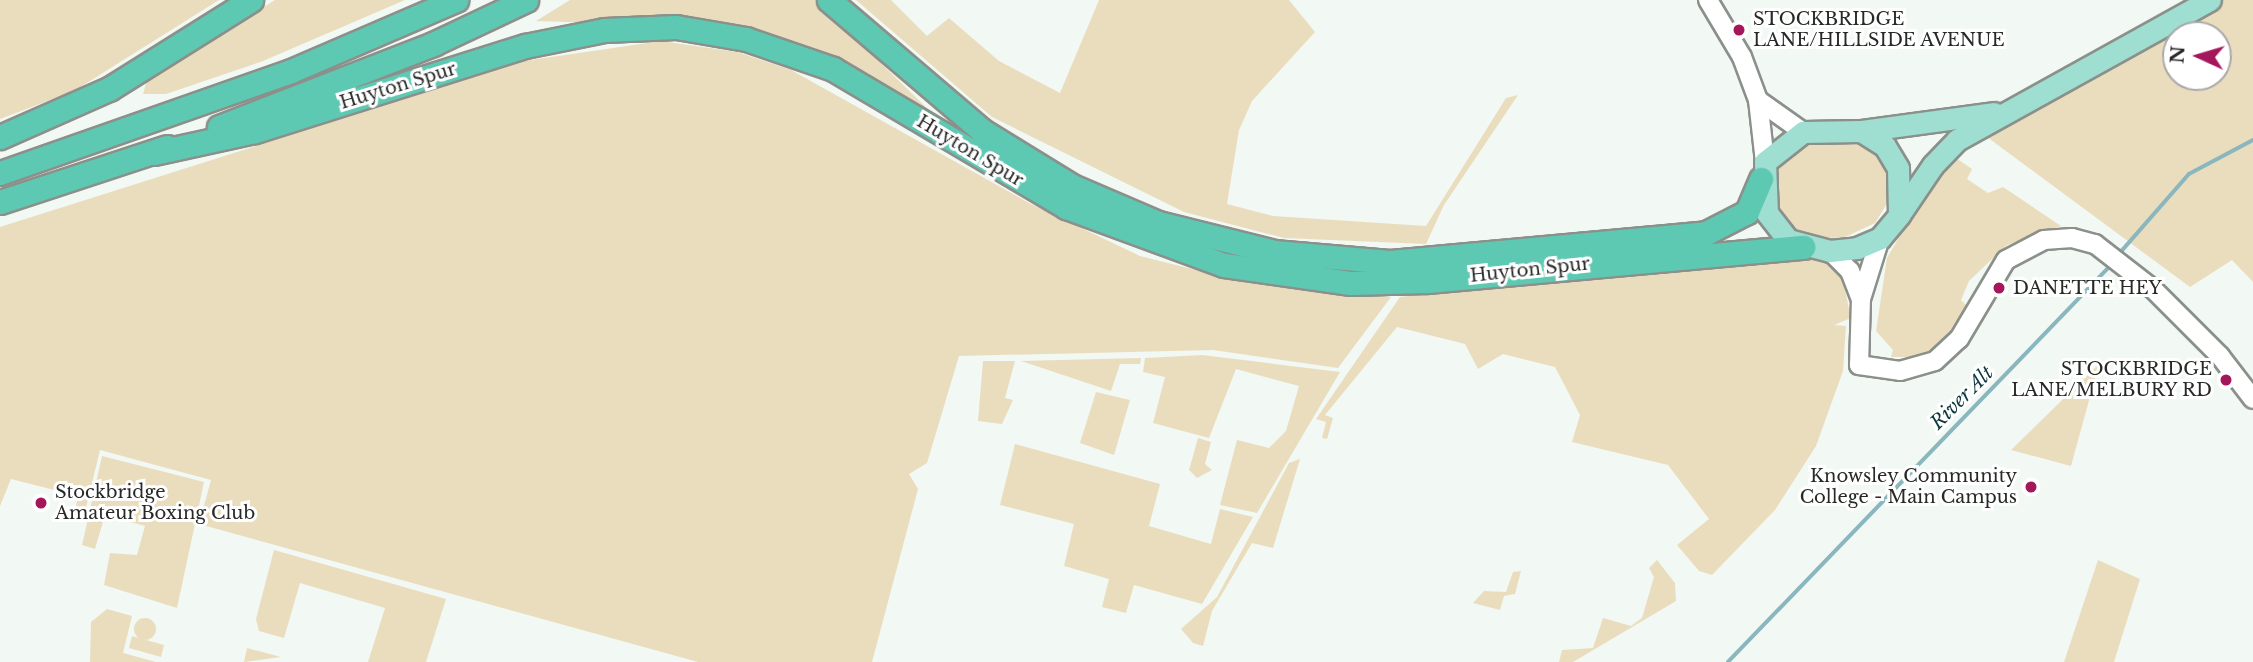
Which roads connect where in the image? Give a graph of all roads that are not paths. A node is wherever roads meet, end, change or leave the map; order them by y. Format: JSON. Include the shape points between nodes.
{"nodes":[{"id":1,"x":251,"y":0,"type":"edge"},
{"id":2,"x":456,"y":0,"type":"edge"},
{"id":3,"x":526,"y":0,"type":"edge"},
{"id":4,"x":829,"y":0,"type":"edge"},
{"id":5,"x":1708,"y":0,"type":"edge"},
{"id":6,"x":2210,"y":0,"type":"edge"},
{"id":7,"x":1758,"y":100,"type":"junction"},
{"id":8,"x":2012,"y":110,"type":"junction"},
{"id":9,"x":1861,"y":131,"type":"junction"},
{"id":10,"x":1803,"y":132,"type":"junction"},
{"id":11,"x":0,"y":137,"type":"edge"},
{"id":12,"x":154,"y":153,"type":"junction"},
{"id":13,"x":1763,"y":171,"type":"junction"},
{"id":14,"x":0,"y":173,"type":"edge"},
{"id":15,"x":0,"y":202,"type":"edge"},
{"id":16,"x":1899,"y":215,"type":"junction"},
{"id":17,"x":1880,"y":238,"type":"junction"},
{"id":18,"x":1803,"y":247,"type":"junction"},
{"id":19,"x":1830,"y":251,"type":"junction"},
{"id":20,"x":1861,"y":299,"type":"junction"},
{"id":21,"x":2253,"y":399,"type":"edge"}],
"edges":[{"from":1,"to":11,"type":"highway","via":[[109,89]]},
{"from":2,"to":14,"type":"highway","via":[[290,71]]},
{"from":3,"to":12,"type":"highway","via":[[433,44]]},
{"from":4,"to":13,"type":"highway","name":"Huyton Spur","via":[[981,130],[1072,186],[1158,223],[1274,252],[1390,262],[1706,233],[1747,212]]},
{"from":5,"to":7,"type":"main road","via":[[1742,57]]},
{"from":6,"to":8,"type":"main road"},
{"from":7,"to":10,"type":"main road"},
{"from":7,"to":13,"type":"main road"},
{"from":8,"to":9,"type":"main road"},
{"from":8,"to":16,"type":"main road","via":[[1957,140]]},
{"from":9,"to":10,"type":"main road"},
{"from":9,"to":16,"type":"main road","via":[[1885,146],[1898,168]]},
{"from":10,"to":13,"type":"main road"},
{"from":12,"to":15,"type":"highway"},
{"from":12,"to":18,"type":"highway","name":"Huyton Spur","via":[[255,131],[525,46],[604,30],[676,27],[746,39],[833,69],[1066,207],[1133,237],[1224,265],[1351,282],[1428,281]]},
{"from":13,"to":18,"type":"main road","via":[[1776,228]]},
{"from":16,"to":17,"type":"main road"},
{"from":17,"to":19,"type":"main road"},
{"from":17,"to":20,"type":"main road"},
{"from":18,"to":19,"type":"main road"},
{"from":19,"to":20,"type":"main road","via":[[1850,271]]},
{"from":20,"to":21,"type":"main road","via":[[1859,365],[1913,369],[1952,348],[1998,270],[2023,248],[2072,238],[2116,258],[2203,337]]}]}
